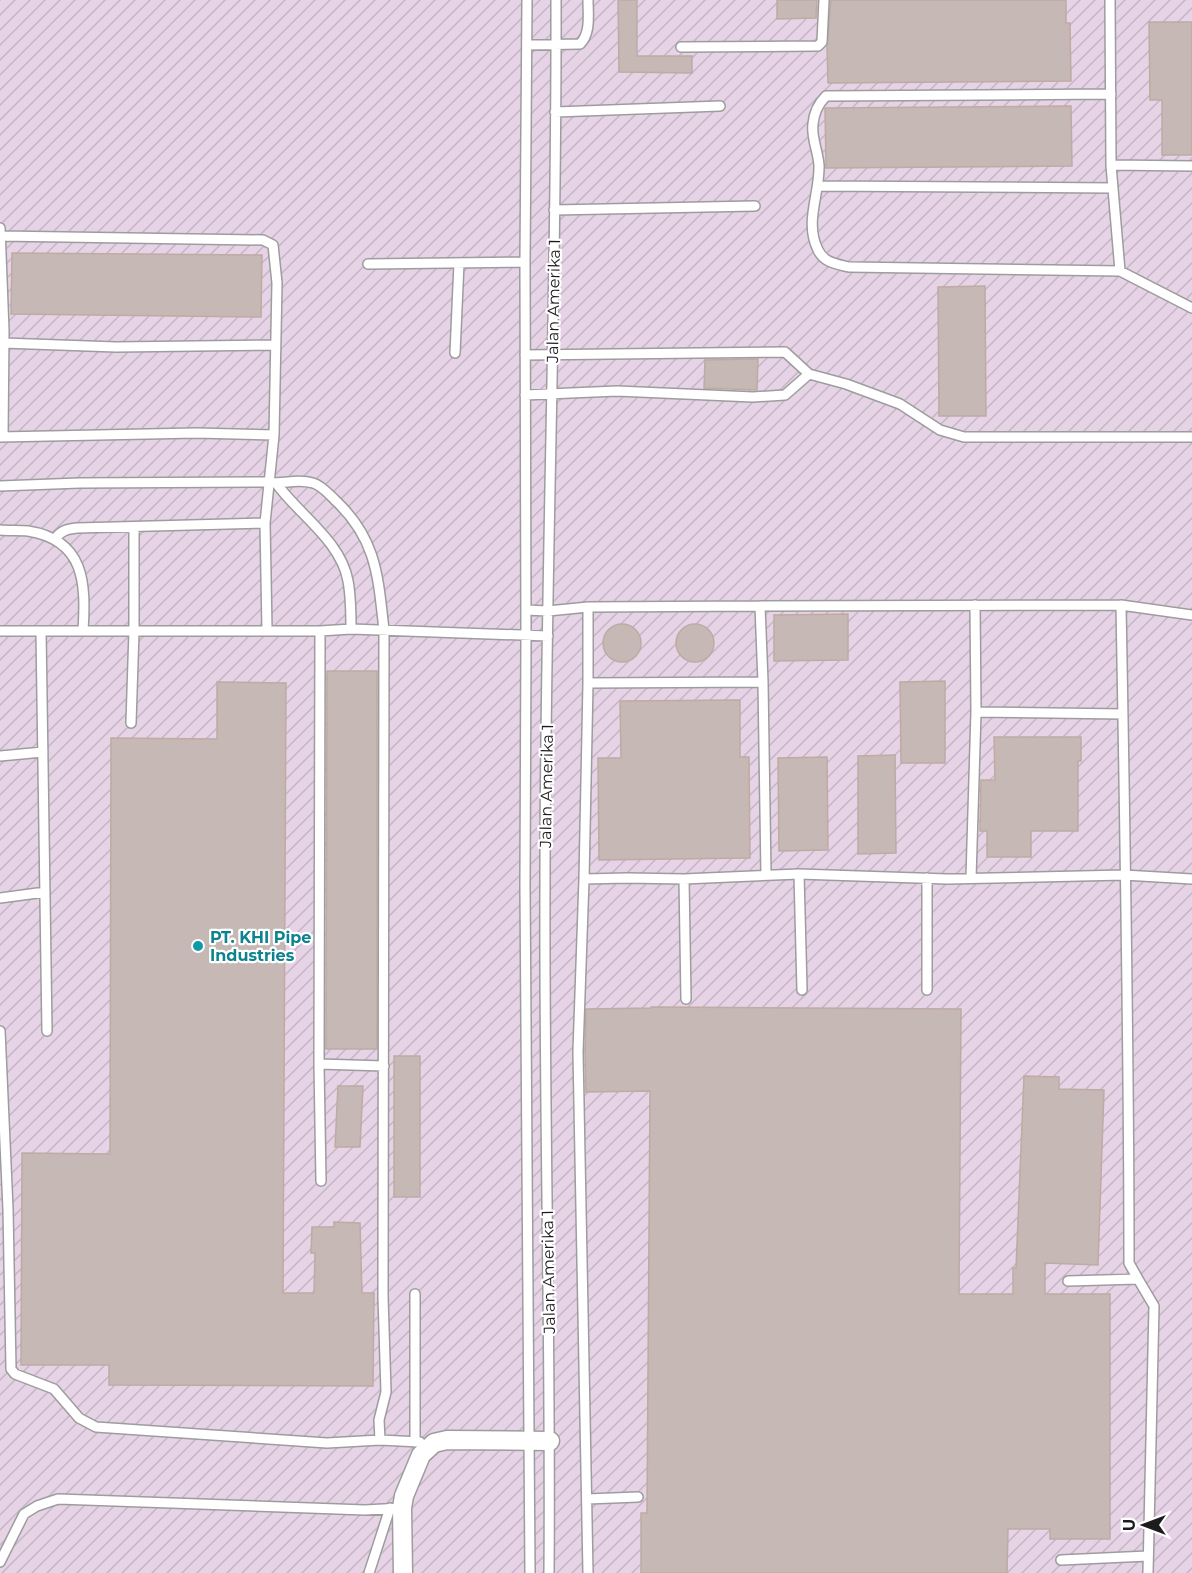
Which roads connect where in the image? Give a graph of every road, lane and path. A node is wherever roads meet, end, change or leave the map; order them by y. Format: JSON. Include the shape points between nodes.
{"nodes":[{"id":1,"x":528,"y":0,"type":"edge"},
{"id":2,"x":556,"y":0,"type":"edge"},
{"id":3,"x":588,"y":0,"type":"edge"},
{"id":4,"x":824,"y":0,"type":"edge"},
{"id":5,"x":1110,"y":0,"type":"edge"},
{"id":6,"x":527,"y":45,"type":"junction"},
{"id":7,"x":556,"y":45,"type":"junction"},
{"id":8,"x":681,"y":47,"type":"dead end"},
{"id":9,"x":1111,"y":94,"type":"junction"},
{"id":10,"x":720,"y":105,"type":"dead end"},
{"id":11,"x":555,"y":112,"type":"junction"},
{"id":12,"x":1111,"y":165,"type":"junction"},
{"id":13,"x":1192,"y":166,"type":"edge"},
{"id":14,"x":818,"y":186,"type":"junction"},
{"id":15,"x":1113,"y":188,"type":"junction"},
{"id":16,"x":755,"y":206,"type":"dead end"},
{"id":17,"x":554,"y":210,"type":"junction"},
{"id":18,"x":0,"y":228,"type":"edge"},
{"id":19,"x":0,"y":236,"type":"edge"},
{"id":20,"x":525,"y":261,"type":"junction"},
{"id":21,"x":459,"y":262,"type":"junction"},
{"id":22,"x":368,"y":264,"type":"dead end"},
{"id":23,"x":1120,"y":271,"type":"junction"},
{"id":24,"x":1192,"y":308,"type":"edge"},
{"id":25,"x":2,"y":331,"type":"edge"},
{"id":26,"x":3,"y":343,"type":"junction"},
{"id":27,"x":275,"y":345,"type":"junction"},
{"id":28,"x":455,"y":353,"type":"dead end"},
{"id":29,"x":553,"y":353,"type":"junction"},
{"id":30,"x":525,"y":355,"type":"junction"},
{"id":31,"x":809,"y":374,"type":"junction"},
{"id":32,"x":2,"y":392,"type":"edge"},
{"id":33,"x":552,"y":394,"type":"junction"},
{"id":34,"x":525,"y":395,"type":"junction"},
{"id":35,"x":274,"y":435,"type":"junction"},
{"id":36,"x":1,"y":437,"type":"edge"},
{"id":37,"x":1192,"y":437,"type":"edge"},
{"id":38,"x":272,"y":483,"type":"junction"},
{"id":39,"x":0,"y":486,"type":"edge"},
{"id":40,"x":265,"y":523,"type":"junction"},
{"id":41,"x":134,"y":527,"type":"junction"},
{"id":42,"x":0,"y":530,"type":"edge"},
{"id":43,"x":55,"y":539,"type":"junction"},
{"id":44,"x":975,"y":605,"type":"junction"},
{"id":45,"x":1121,"y":605,"type":"junction"},
{"id":46,"x":760,"y":606,"type":"junction"},
{"id":47,"x":588,"y":607,"type":"junction"},
{"id":48,"x":526,"y":610,"type":"junction"},
{"id":49,"x":548,"y":611,"type":"junction"},
{"id":50,"x":1192,"y":615,"type":"edge"},
{"id":51,"x":351,"y":629,"type":"junction"},
{"id":52,"x":267,"y":630,"type":"junction"},
{"id":53,"x":384,"y":630,"type":"junction"},
{"id":54,"x":0,"y":631,"type":"edge"},
{"id":55,"x":41,"y":631,"type":"junction"},
{"id":56,"x":83,"y":631,"type":"junction"},
{"id":57,"x":134,"y":631,"type":"junction"},
{"id":58,"x":320,"y":632,"type":"junction"},
{"id":59,"x":526,"y":636,"type":"junction"},
{"id":60,"x":548,"y":636,"type":"junction"},
{"id":61,"x":763,"y":682,"type":"junction"},
{"id":62,"x":588,"y":683,"type":"junction"},
{"id":63,"x":976,"y":712,"type":"junction"},
{"id":64,"x":1123,"y":714,"type":"junction"},
{"id":65,"x":131,"y":723,"type":"dead end"},
{"id":66,"x":43,"y":752,"type":"junction"},
{"id":67,"x":0,"y":756,"type":"edge"},
{"id":68,"x":799,"y":874,"type":"junction"},
{"id":69,"x":766,"y":875,"type":"junction"},
{"id":70,"x":1124,"y":875,"type":"junction"},
{"id":71,"x":927,"y":878,"type":"junction"},
{"id":72,"x":971,"y":878,"type":"junction"},
{"id":73,"x":584,"y":879,"type":"junction"},
{"id":74,"x":684,"y":879,"type":"junction"},
{"id":75,"x":1192,"y":879,"type":"edge"},
{"id":76,"x":45,"y":892,"type":"junction"},
{"id":77,"x":0,"y":898,"type":"edge"},
{"id":78,"x":802,"y":990,"type":"dead end"},
{"id":79,"x":927,"y":990,"type":"dead end"},
{"id":80,"x":686,"y":999,"type":"dead end"},
{"id":81,"x":0,"y":1031,"type":"edge"},
{"id":82,"x":47,"y":1031,"type":"dead end"},
{"id":83,"x":319,"y":1064,"type":"junction"},
{"id":84,"x":384,"y":1066,"type":"junction"},
{"id":85,"x":321,"y":1181,"type":"dead end"},
{"id":86,"x":1138,"y":1279,"type":"junction"},
{"id":87,"x":1068,"y":1281,"type":"dead end"},
{"id":88,"x":415,"y":1294,"type":"dead end"},
{"id":89,"x":380,"y":1440,"type":"junction"},
{"id":90,"x":550,"y":1441,"type":"junction"},
{"id":91,"x":415,"y":1442,"type":"junction"},
{"id":92,"x":530,"y":1442,"type":"junction"},
{"id":93,"x":434,"y":1443,"type":"junction"},
{"id":94,"x":638,"y":1497,"type":"dead end"},
{"id":95,"x":587,"y":1500,"type":"junction"},
{"id":96,"x":396,"y":1508,"type":"junction"},
{"id":97,"x":1148,"y":1556,"type":"junction"},
{"id":98,"x":1061,"y":1560,"type":"dead end"},
{"id":99,"x":0,"y":1562,"type":"edge"},
{"id":100,"x":369,"y":1573,"type":"edge"},
{"id":101,"x":403,"y":1573,"type":"edge"},
{"id":102,"x":530,"y":1573,"type":"edge"},
{"id":103,"x":549,"y":1573,"type":"edge"},
{"id":104,"x":588,"y":1573,"type":"edge"},
{"id":105,"x":1148,"y":1573,"type":"edge"}],
"edges":[{"from":1,"to":6,"type":"lane","name":"Jalan Amerika 1"},
{"from":2,"to":7,"type":"lane","name":"Jalan Amerika 1"},
{"from":3,"to":7,"type":"lane","via":[[585,39],[580,44]]},
{"from":4,"to":8,"type":"lane","via":[[822,42],[818,46]]},
{"from":5,"to":9,"type":"lane"},
{"from":6,"to":7,"type":"lane"},
{"from":6,"to":20,"type":"lane","name":"Jalan Amerika 1"},
{"from":7,"to":11,"type":"lane","name":"Jalan Amerika 1"},
{"from":9,"to":12,"type":"lane"},
{"from":9,"to":14,"type":"lane","via":[[826,96],[818,105],[812,126],[819,161]]},
{"from":10,"to":11,"type":"lane"},
{"from":11,"to":17,"type":"lane","name":"Jalan Amerika 1"},
{"from":12,"to":13,"type":"lane"},
{"from":12,"to":15,"type":"lane"},
{"from":14,"to":15,"type":"lane"},
{"from":14,"to":23,"type":"lane","via":[[812,234],[819,252],[829,262],[849,267]]},
{"from":15,"to":23,"type":"lane"},
{"from":16,"to":17,"type":"lane"},
{"from":17,"to":29,"type":"lane","name":"Jalan Amerika 1"},
{"from":18,"to":19,"type":"lane"},
{"from":19,"to":25,"type":"lane"},
{"from":19,"to":27,"type":"lane","via":[[263,240],[273,245],[275,260]]},
{"from":20,"to":21,"type":"lane"},
{"from":20,"to":30,"type":"lane","name":"Jalan Amerika 1"},
{"from":21,"to":22,"type":"lane"},
{"from":21,"to":28,"type":"lane"},
{"from":23,"to":24,"type":"lane"},
{"from":25,"to":26,"type":"lane"},
{"from":26,"to":27,"type":"lane","via":[[116,347]]},
{"from":26,"to":32,"type":"lane"},
{"from":27,"to":35,"type":"lane"},
{"from":29,"to":30,"type":"lane"},
{"from":29,"to":31,"type":"lane","via":[[785,352]]},
{"from":29,"to":33,"type":"lane","name":"Jalan Amerika 1"},
{"from":30,"to":34,"type":"lane","name":"Jalan Amerika 1"},
{"from":31,"to":33,"type":"lane","via":[[785,395],[617,391]]},
{"from":31,"to":37,"type":"lane","via":[[900,404],[940,430],[964,437]]},
{"from":32,"to":36,"type":"lane"},
{"from":33,"to":34,"type":"lane"},
{"from":33,"to":49,"type":"lane","name":"Jalan Amerika 1"},
{"from":34,"to":48,"type":"lane","name":"Jalan Amerika 1"},
{"from":35,"to":36,"type":"lane"},
{"from":35,"to":38,"type":"lane"},
{"from":38,"to":39,"type":"lane"},
{"from":38,"to":40,"type":"lane"},
{"from":38,"to":51,"type":"lane","via":[[331,544],[342,562],[348,580]]},
{"from":38,"to":53,"type":"lane","via":[[291,480],[317,484],[358,527],[375,560]]},
{"from":40,"to":41,"type":"lane"},
{"from":40,"to":52,"type":"lane"},
{"from":41,"to":43,"type":"lane","via":[[66,529]]},
{"from":41,"to":57,"type":"lane"},
{"from":42,"to":43,"type":"lane","via":[[28,531]]},
{"from":43,"to":56,"type":"lane","via":[[76,558],[83,585]]},
{"from":44,"to":45,"type":"lane"},
{"from":44,"to":46,"type":"lane"},
{"from":44,"to":63,"type":"lane"},
{"from":45,"to":50,"type":"lane"},
{"from":45,"to":64,"type":"lane"},
{"from":46,"to":47,"type":"lane"},
{"from":46,"to":61,"type":"lane"},
{"from":47,"to":49,"type":"lane"},
{"from":47,"to":62,"type":"lane"},
{"from":48,"to":49,"type":"lane"},
{"from":48,"to":59,"type":"lane","name":"Jalan Amerika 1"},
{"from":49,"to":60,"type":"lane","name":"Jalan Amerika 1"},
{"from":51,"to":53,"type":"lane"},
{"from":51,"to":58,"type":"lane"},
{"from":52,"to":57,"type":"lane"},
{"from":52,"to":58,"type":"lane"},
{"from":53,"to":59,"type":"lane"},
{"from":53,"to":84,"type":"lane"},
{"from":54,"to":55,"type":"lane"},
{"from":55,"to":56,"type":"lane"},
{"from":55,"to":66,"type":"lane"},
{"from":56,"to":57,"type":"lane"},
{"from":57,"to":65,"type":"lane"},
{"from":58,"to":83,"type":"lane"},
{"from":59,"to":60,"type":"lane"},
{"from":59,"to":92,"type":"lane","name":"Jalan Amerika 1"},
{"from":60,"to":90,"type":"lane","name":"Jalan Amerika 1","via":[[545,885]]},
{"from":61,"to":62,"type":"lane"},
{"from":61,"to":69,"type":"lane"},
{"from":62,"to":73,"type":"lane"},
{"from":63,"to":64,"type":"lane"},
{"from":63,"to":72,"type":"lane"},
{"from":64,"to":70,"type":"lane"},
{"from":66,"to":67,"type":"lane"},
{"from":66,"to":76,"type":"lane"},
{"from":68,"to":69,"type":"lane"},
{"from":68,"to":71,"type":"lane"},
{"from":68,"to":78,"type":"lane"},
{"from":69,"to":74,"type":"lane"},
{"from":70,"to":72,"type":"lane"},
{"from":70,"to":75,"type":"lane"},
{"from":70,"to":86,"type":"lane","via":[[1129,1263]]},
{"from":71,"to":72,"type":"lane"},
{"from":71,"to":79,"type":"lane"},
{"from":73,"to":74,"type":"lane"},
{"from":73,"to":95,"type":"lane","via":[[578,1052]]},
{"from":74,"to":80,"type":"lane"},
{"from":76,"to":77,"type":"lane"},
{"from":76,"to":82,"type":"lane"},
{"from":81,"to":89,"type":"lane","via":[[11,1369],[15,1374],[54,1389],[79,1418],[96,1427],[327,1443]]},
{"from":83,"to":84,"type":"lane"},
{"from":83,"to":85,"type":"lane"},
{"from":84,"to":89,"type":"lane","via":[[386,1392],[379,1420]]},
{"from":86,"to":87,"type":"lane"},
{"from":86,"to":97,"type":"lane","via":[[1154,1306]]},
{"from":88,"to":91,"type":"lane"},
{"from":89,"to":91,"type":"lane"},
{"from":90,"to":92,"type":"street"},
{"from":90,"to":103,"type":"lane","name":"Jalan Amerika 1"},
{"from":91,"to":93,"type":"lane"},
{"from":92,"to":93,"type":"street"},
{"from":92,"to":102,"type":"lane","name":"Jalan Amerika 1"},
{"from":93,"to":96,"type":"street","via":[[421,1455]]},
{"from":94,"to":95,"type":"lane"},
{"from":95,"to":104,"type":"lane"},
{"from":96,"to":99,"type":"lane","via":[[58,1500],[24,1514]]},
{"from":96,"to":100,"type":"lane"},
{"from":96,"to":101,"type":"street"},
{"from":97,"to":98,"type":"lane"},
{"from":97,"to":105,"type":"lane"}]}
